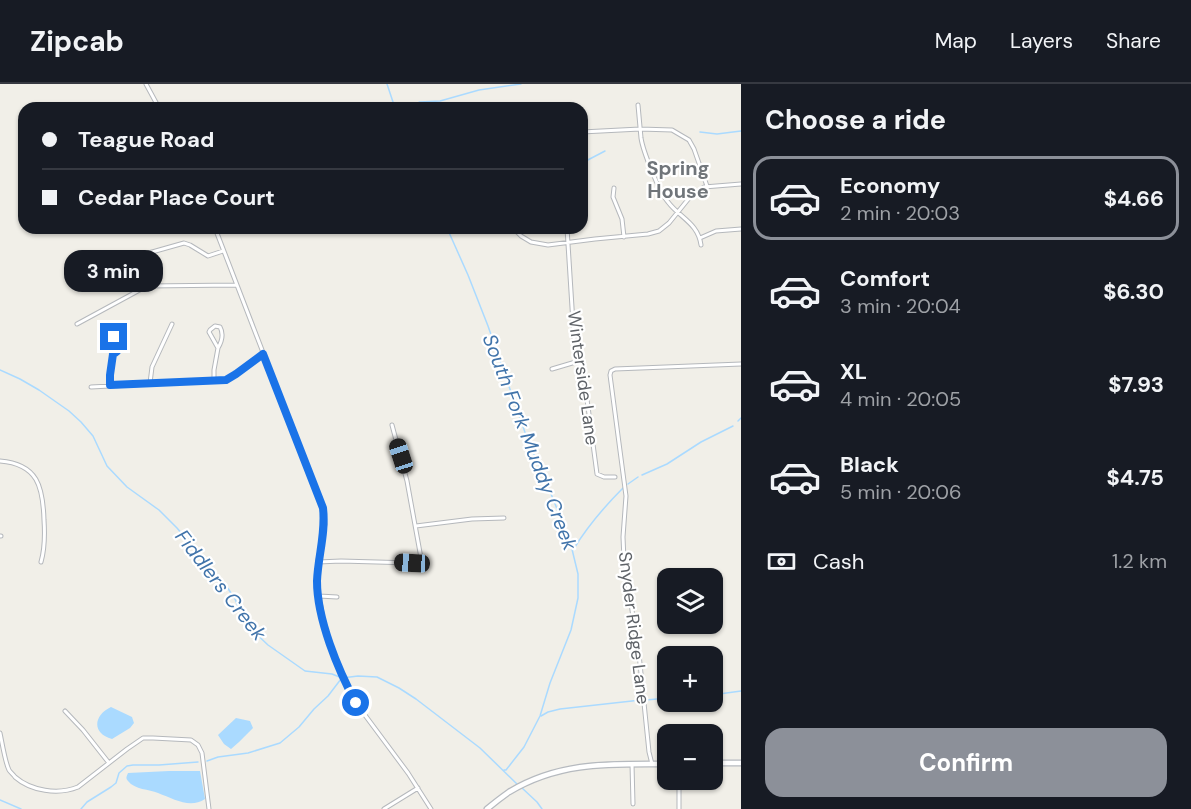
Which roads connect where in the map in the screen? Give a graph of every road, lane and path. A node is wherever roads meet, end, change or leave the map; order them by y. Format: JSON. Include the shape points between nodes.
{"nodes":[{"id":1,"x":146,"y":84,"type":"edge"},
{"id":2,"x":156,"y":102,"type":"edge"},
{"id":3,"x":638,"y":105,"type":"dead end"},
{"id":4,"x":640,"y":129,"type":"junction"},
{"id":5,"x":588,"y":132,"type":"edge"},
{"id":6,"x":741,"y":184,"type":"edge"},
{"id":7,"x":707,"y":186,"type":"junction"},
{"id":8,"x":614,"y":188,"type":"dead end"},
{"id":9,"x":678,"y":212,"type":"junction"},
{"id":10,"x":741,"y":229,"type":"edge"},
{"id":11,"x":217,"y":234,"type":"edge"},
{"id":12,"x":520,"y":234,"type":"edge"},
{"id":13,"x":567,"y":234,"type":"edge"},
{"id":14,"x":624,"y":237,"type":"junction"},
{"id":15,"x":700,"y":238,"type":"junction"},
{"id":16,"x":568,"y":242,"type":"junction"},
{"id":17,"x":701,"y":245,"type":"dead end"},
{"id":18,"x":224,"y":251,"type":"junction"},
{"id":19,"x":112,"y":258,"type":"junction"},
{"id":20,"x":236,"y":285,"type":"junction"},
{"id":21,"x":77,"y":324,"type":"dead end"},
{"id":22,"x":172,"y":324,"type":"dead end"},
{"id":23,"x":218,"y":348,"type":"junction"},
{"id":24,"x":113,"y":354,"type":"junction"},
{"id":25,"x":263,"y":354,"type":"junction"},
{"id":26,"x":579,"y":361,"type":"junction"},
{"id":27,"x":741,"y":364,"type":"edge"},
{"id":28,"x":552,"y":369,"type":"dead end"},
{"id":29,"x":214,"y":380,"type":"junction"},
{"id":30,"x":150,"y":383,"type":"junction"},
{"id":31,"x":110,"y":385,"type":"junction"},
{"id":32,"x":91,"y":387,"type":"dead end"},
{"id":33,"x":392,"y":426,"type":"dead end"},
{"id":34,"x":0,"y":461,"type":"edge"},
{"id":35,"x":615,"y":477,"type":"dead end"},
{"id":36,"x":504,"y":518,"type":"dead end"},
{"id":37,"x":416,"y":526,"type":"junction"},
{"id":38,"x":41,"y":562,"type":"dead end"},
{"id":39,"x":318,"y":562,"type":"junction"},
{"id":40,"x":319,"y":596,"type":"junction"},
{"id":41,"x":337,"y":597,"type":"dead end"},
{"id":42,"x":65,"y":711,"type":"dead end"},
{"id":43,"x":0,"y":733,"type":"edge"},
{"id":44,"x":109,"y":763,"type":"junction"},
{"id":45,"x":723,"y":763,"type":"edge"},
{"id":46,"x":741,"y":763,"type":"edge"},
{"id":47,"x":632,"y":764,"type":"junction"},
{"id":48,"x":652,"y":764,"type":"junction"},
{"id":49,"x":657,"y":764,"type":"edge"},
{"id":50,"x":418,"y":788,"type":"junction"},
{"id":51,"x":679,"y":790,"type":"edge"},
{"id":52,"x":633,"y":804,"type":"dead end"},
{"id":53,"x":209,"y":809,"type":"edge"},
{"id":54,"x":384,"y":809,"type":"edge"},
{"id":55,"x":431,"y":809,"type":"edge"},
{"id":56,"x":487,"y":809,"type":"edge"},
{"id":57,"x":679,"y":809,"type":"edge"}],
"edges":[{"from":1,"to":2,"type":"street"},
{"from":3,"to":4,"type":"street"},
{"from":4,"to":5,"type":"street"},
{"from":4,"to":7,"type":"street","via":[[672,129],[689,140]]},
{"from":4,"to":9,"type":"street","via":[[657,182],[667,202]]},
{"from":6,"to":7,"type":"street"},
{"from":7,"to":9,"type":"street","via":[[690,197]]},
{"from":8,"to":14,"type":"street"},
{"from":9,"to":14,"type":"street","via":[[659,231]]},
{"from":9,"to":15,"type":"street"},
{"from":10,"to":15,"type":"street","via":[[716,231]]},
{"from":11,"to":18,"type":"street"},
{"from":12,"to":16,"type":"street","via":[[536,243]]},
{"from":13,"to":16,"type":"street","name":"Winterside Lane"},
{"from":14,"to":16,"type":"street"},
{"from":15,"to":17,"type":"street"},
{"from":16,"to":26,"type":"street","name":"Winterside Lane"},
{"from":18,"to":19,"type":"street","via":[[208,255],[184,243],[131,258]]},
{"from":18,"to":20,"type":"street"},
{"from":19,"to":19,"type":"street","via":[[89,255],[88,273],[94,275],[110,268]]},
{"from":20,"to":21,"type":"street","via":[[147,286]]},
{"from":20,"to":25,"type":"street"},
{"from":22,"to":30,"type":"street","via":[[152,367]]},
{"from":23,"to":23,"type":"street","via":[[209,333],[215,326],[222,332]]},
{"from":23,"to":29,"type":"street"},
{"from":24,"to":24,"type":"street","via":[[106,343],[108,338],[117,337],[120,346]]},
{"from":24,"to":31,"type":"street"},
{"from":25,"to":29,"type":"street","via":[[231,378]]},
{"from":25,"to":39,"type":"street","via":[[323,508],[325,524]]},
{"from":26,"to":28,"type":"street"},
{"from":26,"to":35,"type":"street","name":"Winterside Lane","via":[[597,474]]},
{"from":27,"to":48,"type":"street","name":"Snyder Ridge Lane","via":[[615,369],[610,375],[626,496],[624,560]]},
{"from":29,"to":30,"type":"street"},
{"from":30,"to":31,"type":"street"},
{"from":31,"to":32,"type":"street"},
{"from":33,"to":37,"type":"street"},
{"from":34,"to":38,"type":"street","via":[[22,467],[39,482],[45,533]]},
{"from":36,"to":37,"type":"street"},
{"from":37,"to":39,"type":"street","via":[[421,553],[418,561]]},
{"from":39,"to":40,"type":"street"},
{"from":40,"to":41,"type":"street"},
{"from":40,"to":50,"type":"street","via":[[340,671],[361,710]]},
{"from":42,"to":44,"type":"street"},
{"from":43,"to":44,"type":"street","via":[[9,771],[29,786],[68,790]]},
{"from":44,"to":53,"type":"street","via":[[143,738],[191,740],[201,753]]},
{"from":45,"to":46,"type":"street"},
{"from":47,"to":48,"type":"street"},
{"from":47,"to":52,"type":"street"},
{"from":47,"to":56,"type":"street","via":[[563,770],[532,780]]},
{"from":48,"to":49,"type":"street"},
{"from":50,"to":54,"type":"street"},
{"from":50,"to":55,"type":"street"},
{"from":51,"to":57,"type":"street"}]}
